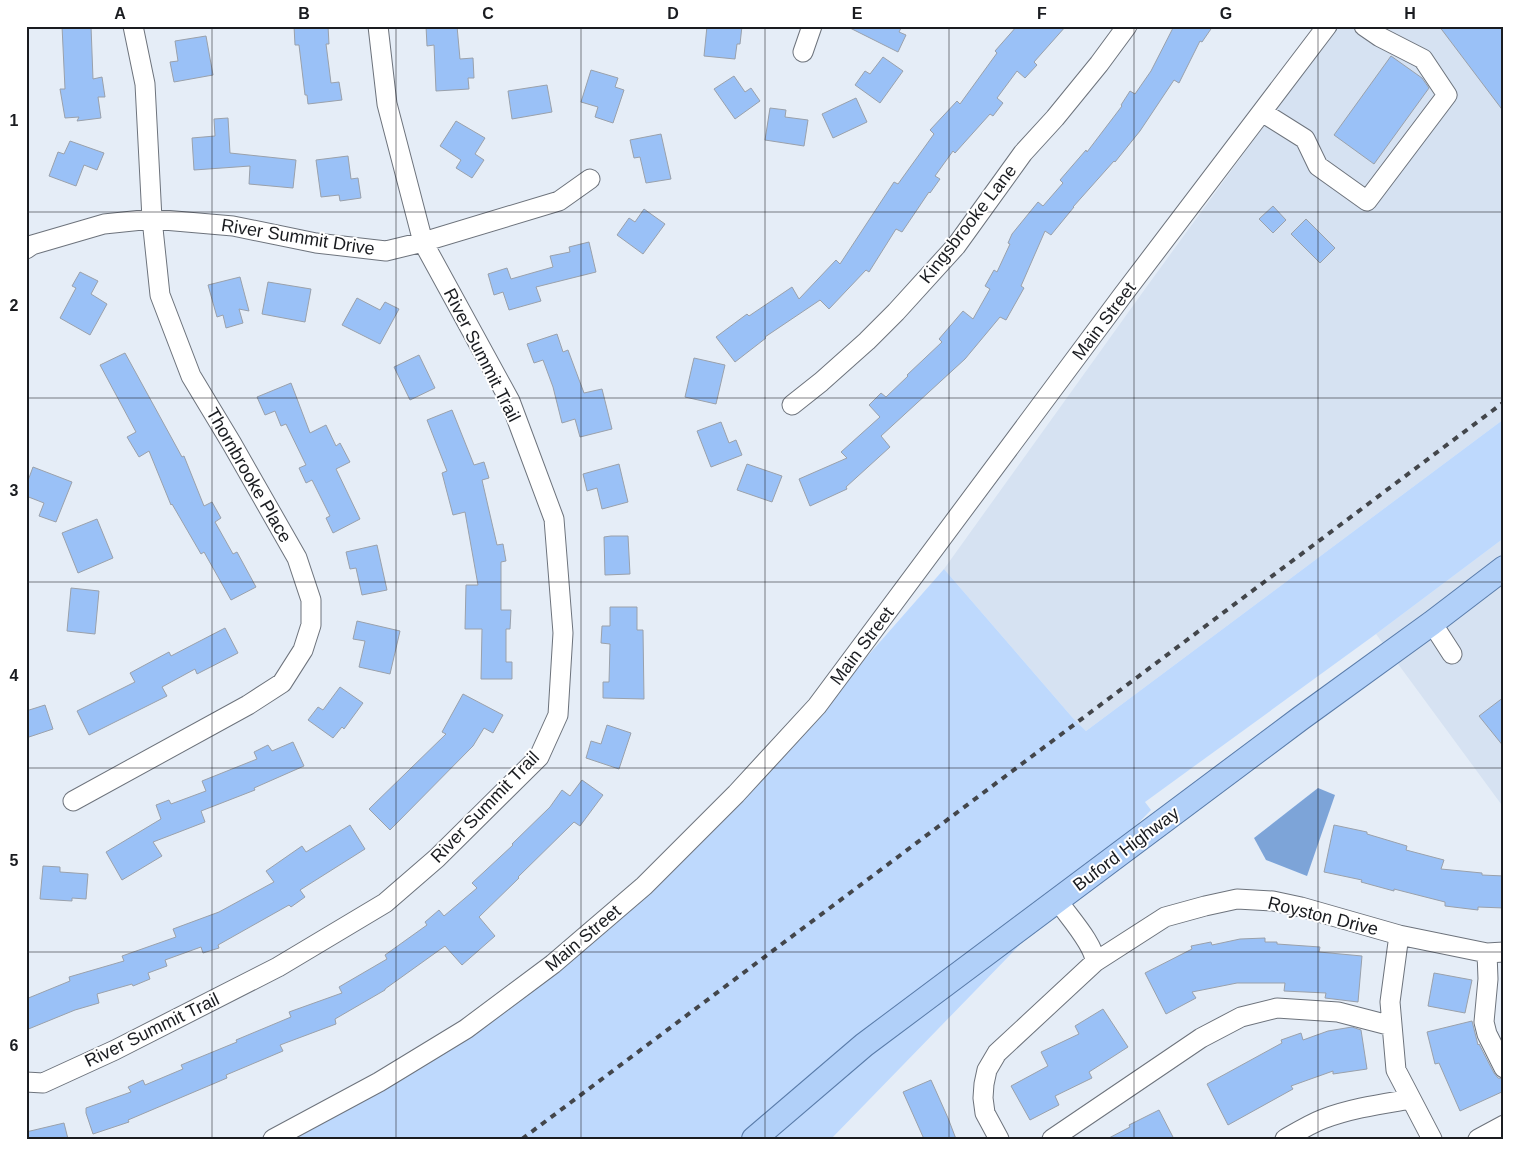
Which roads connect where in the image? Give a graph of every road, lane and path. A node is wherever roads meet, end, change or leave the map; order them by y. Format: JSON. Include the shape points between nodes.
{"nodes":[{"id":1,"x":133,"y":26,"type":"edge"},
{"id":2,"x":378,"y":26,"type":"edge"},
{"id":3,"x":812,"y":26,"type":"edge"},
{"id":4,"x":1127,"y":26,"type":"edge"},
{"id":5,"x":1327,"y":26,"type":"edge"},
{"id":6,"x":1364,"y":26,"type":"edge"},
{"id":7,"x":803,"y":52,"type":"dead end"},
{"id":8,"x":1262,"y":112,"type":"junction"},
{"id":9,"x":590,"y":179,"type":"dead end"},
{"id":10,"x":152,"y":219,"type":"junction"},
{"id":11,"x":423,"y":242,"type":"junction"},
{"id":12,"x":26,"y":249,"type":"edge"},
{"id":13,"x":792,"y":405,"type":"dead end"},
{"id":14,"x":1504,"y":568,"type":"edge"},
{"id":15,"x":1432,"y":623,"type":"junction"},
{"id":16,"x":1452,"y":654,"type":"dead end"},
{"id":17,"x":73,"y":801,"type":"dead end"},
{"id":18,"x":1058,"y":901,"type":"junction"},
{"id":19,"x":1399,"y":935,"type":"junction"},
{"id":20,"x":1495,"y":952,"type":"edge"},
{"id":21,"x":1095,"y":962,"type":"junction"},
{"id":22,"x":1392,"y":1026,"type":"junction"},
{"id":23,"x":1504,"y":1068,"type":"edge"},
{"id":24,"x":26,"y":1082,"type":"edge"},
{"id":25,"x":1412,"y":1099,"type":"junction"},
{"id":26,"x":1504,"y":1125,"type":"edge"},
{"id":27,"x":273,"y":1139,"type":"edge"},
{"id":28,"x":754,"y":1139,"type":"edge"},
{"id":29,"x":999,"y":1139,"type":"edge"},
{"id":30,"x":1052,"y":1139,"type":"edge"},
{"id":31,"x":1285,"y":1139,"type":"edge"},
{"id":32,"x":1432,"y":1139,"type":"edge"},
{"id":33,"x":1478,"y":1139,"type":"edge"}],
"edges":[{"from":1,"to":10,"type":"street","name":"Thornbrooke Place","via":[[145,84]]},
{"from":2,"to":11,"type":"street","name":"River Summit Trail","via":[[387,104]]},
{"from":3,"to":7,"type":"street"},
{"from":4,"to":13,"type":"street","name":"Kingsbrooke Lane","via":[[1023,153],[956,246],[890,318]]},
{"from":5,"to":8,"type":"street","name":"Main Street"},
{"from":6,"to":8,"type":"street","via":[[1423,58],[1447,95],[1366,202],[1318,166],[1305,139]]},
{"from":8,"to":27,"type":"street","name":"Main Street","via":[[817,706],[736,794],[644,886],[553,964],[466,1029],[379,1082]]},
{"from":9,"to":11,"type":"street","name":"River Summit Drive","via":[[559,201]]},
{"from":10,"to":11,"type":"street","name":"River Summit Drive","via":[[233,226],[316,243],[386,251]]},
{"from":10,"to":12,"type":"street","name":"River Summit Drive","via":[[104,224]]},
{"from":10,"to":17,"type":"street","name":"Thornbrooke Place","via":[[160,295],[187,367],[297,558],[312,600],[311,625],[303,650],[282,683]]},
{"from":11,"to":24,"type":"street","name":"River Summit Trail","via":[[510,401],[554,519],[563,633],[558,715],[539,757],[437,858],[385,903],[278,968],[115,1050],[43,1083]]},
{"from":14,"to":15,"type":"main road","name":"Buford Highway"},
{"from":15,"to":16,"type":"street"},
{"from":15,"to":18,"type":"main road","name":"Buford Highway"},
{"from":18,"to":21,"type":"street","via":[[1091,946]]},
{"from":18,"to":28,"type":"main road","name":"Buford Highway","via":[[864,1045]]},
{"from":19,"to":20,"type":"street","name":"Royston Drive"},
{"from":19,"to":21,"type":"street","name":"Royston Drive","via":[[1282,903],[1237,899],[1165,917]]},
{"from":19,"to":22,"type":"street","via":[[1390,1002]]},
{"from":20,"to":23,"type":"street","via":[[1488,979],[1484,1022]]},
{"from":21,"to":29,"type":"street","name":"Royston Drive","via":[[998,1051],[987,1070],[983,1098],[985,1113]]},
{"from":22,"to":25,"type":"street","via":[[1396,1070]]},
{"from":22,"to":30,"type":"street","via":[[1338,1012],[1277,1008],[1241,1017],[1201,1038]]},
{"from":25,"to":31,"type":"street","via":[[1337,1114]]},
{"from":25,"to":32,"type":"street"},
{"from":26,"to":33,"type":"street"}]}
